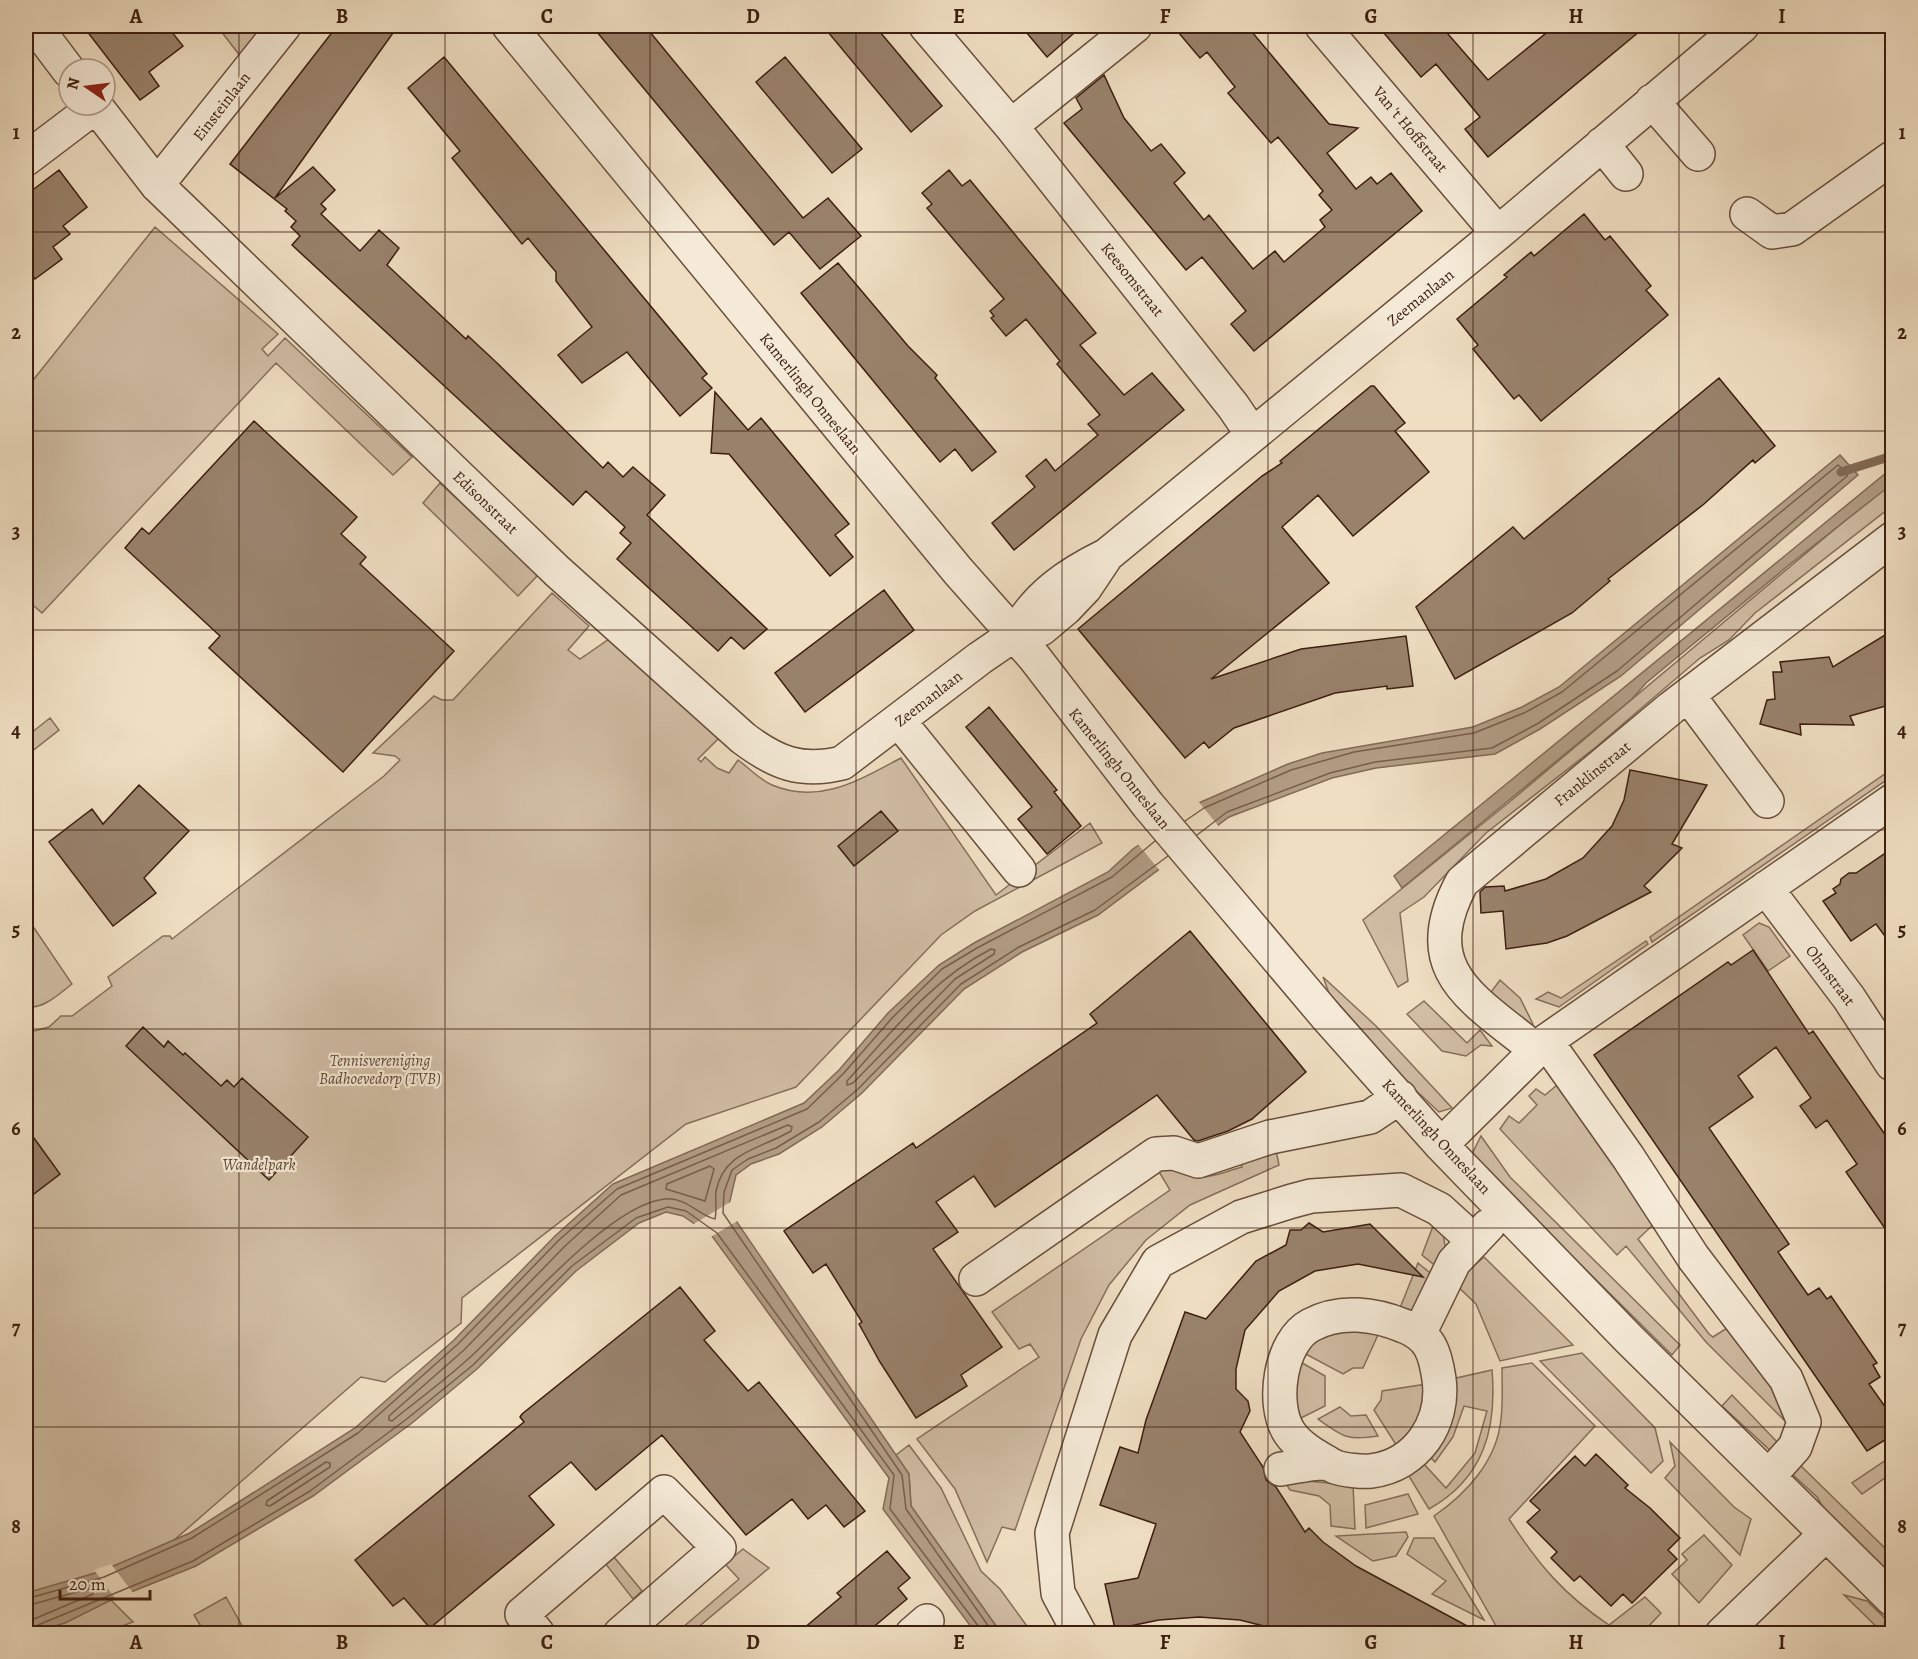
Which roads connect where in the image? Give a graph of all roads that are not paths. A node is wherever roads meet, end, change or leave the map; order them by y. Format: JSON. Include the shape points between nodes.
{"nodes":[{"id":1,"x":35,"y":26,"type":"edge"},
{"id":2,"x":284,"y":26,"type":"edge"},
{"id":3,"x":508,"y":26,"type":"edge"},
{"id":4,"x":926,"y":26,"type":"edge"},
{"id":5,"x":1135,"y":26,"type":"edge"},
{"id":6,"x":1322,"y":26,"type":"edge"},
{"id":7,"x":1732,"y":29,"type":"edge"},
{"id":8,"x":58,"y":57,"type":"edge"},
{"id":9,"x":1652,"y":101,"type":"junction"},
{"id":10,"x":80,"y":117,"type":"edge"},
{"id":11,"x":104,"y":117,"type":"edge"},
{"id":12,"x":1011,"y":126,"type":"junction"},
{"id":13,"x":1602,"y":144,"type":"junction"},
{"id":14,"x":1698,"y":154,"type":"dead end"},
{"id":15,"x":1893,"y":158,"type":"edge"},
{"id":16,"x":26,"y":159,"type":"edge"},
{"id":17,"x":1626,"y":174,"type":"dead end"},
{"id":18,"x":157,"y":185,"type":"junction"},
{"id":19,"x":1747,"y":214,"type":"dead end"},
{"id":20,"x":1498,"y":233,"type":"junction"},
{"id":21,"x":1252,"y":434,"type":"junction"},
{"id":22,"x":1893,"y":539,"type":"edge"},
{"id":23,"x":1015,"y":634,"type":"junction"},
{"id":24,"x":1688,"y":695,"type":"junction"},
{"id":25,"x":899,"y":722,"type":"junction"},
{"id":26,"x":842,"y":763,"type":"joint"},
{"id":27,"x":1767,"y":801,"type":"dead end"},
{"id":28,"x":1893,"y":801,"type":"edge"},
{"id":29,"x":1019,"y":870,"type":"dead end"},
{"id":30,"x":1766,"y":888,"type":"junction"},
{"id":31,"x":1541,"y":1046,"type":"junction"},
{"id":32,"x":1893,"y":1064,"type":"edge"},
{"id":33,"x":1400,"y":1097,"type":"junction"},
{"id":34,"x":1441,"y":1145,"type":"junction"},
{"id":35,"x":1504,"y":1209,"type":"junction"},
{"id":36,"x":1474,"y":1240,"type":"junction"},
{"id":37,"x":976,"y":1279,"type":"dead end"},
{"id":38,"x":1420,"y":1332,"type":"junction"},
{"id":39,"x":1328,"y":1463,"type":"junction"},
{"id":40,"x":1281,"y":1469,"type":"dead end"},
{"id":41,"x":1769,"y":1476,"type":"junction"},
{"id":42,"x":1826,"y":1534,"type":"junction"},
{"id":43,"x":1893,"y":1599,"type":"edge"},
{"id":44,"x":538,"y":1634,"type":"edge"},
{"id":45,"x":620,"y":1634,"type":"edge"},
{"id":46,"x":1080,"y":1634,"type":"edge"},
{"id":47,"x":1722,"y":1634,"type":"edge"}],
"edges":[{"from":1,"to":8,"type":"street"},
{"from":2,"to":18,"type":"street","name":"Einsteinlaan"},
{"from":3,"to":23,"type":"street","name":"Kamerlingh Onneslaan","via":[[898,499]]},
{"from":4,"to":12,"type":"street","name":"Keesomstraat"},
{"from":5,"to":12,"type":"street"},
{"from":6,"to":20,"type":"street","name":"Van 't Hoffstraat"},
{"from":7,"to":9,"type":"street","name":"Zeemanlaan"},
{"from":9,"to":13,"type":"street","name":"Zeemanlaan"},
{"from":9,"to":14,"type":"street"},
{"from":10,"to":16,"type":"street"},
{"from":11,"to":18,"type":"street","name":"Edisonstraat"},
{"from":12,"to":21,"type":"street","name":"Keesomstraat"},
{"from":13,"to":17,"type":"street"},
{"from":13,"to":20,"type":"street","name":"Zeemanlaan"},
{"from":15,"to":19,"type":"street","via":[[1792,229],[1772,232]]},
{"from":18,"to":26,"type":"street","name":"Edisonstraat","via":[[557,571],[743,738],[769,758],[797,766],[819,769]]},
{"from":20,"to":21,"type":"street","name":"Zeemanlaan"},
{"from":21,"to":23,"type":"street","name":"Zeemanlaan","via":[[1107,555],[1066,608],[1041,629]]},
{"from":22,"to":24,"type":"street","name":"Franklinstraat"},
{"from":23,"to":25,"type":"street","name":"Zeemanlaan"},
{"from":23,"to":33,"type":"street","name":"Kamerlingh Onneslaan","via":[[1148,806]]},
{"from":24,"to":27,"type":"street"},
{"from":24,"to":31,"type":"street","name":"Franklinstraat","via":[[1462,882],[1452,901],[1443,934],[1453,977],[1469,996]]},
{"from":25,"to":26,"type":"street","name":"Zeemanlaan"},
{"from":25,"to":29,"type":"street"},
{"from":28,"to":30,"type":"street"},
{"from":30,"to":31,"type":"street"},
{"from":30,"to":32,"type":"street","name":"Ohmstraat","via":[[1850,998]]},
{"from":31,"to":34,"type":"street"},
{"from":31,"to":41,"type":"street","via":[[1628,1157],[1693,1257],[1786,1379],[1804,1422],[1795,1447]]},
{"from":33,"to":34,"type":"street","name":"Kamerlingh Onneslaan"},
{"from":33,"to":37,"type":"street","via":[[1370,1117],[1270,1137],[1198,1161],[1174,1153],[1156,1154]]},
{"from":34,"to":35,"type":"street","name":"Kamerlingh Onneslaan"},
{"from":35,"to":36,"type":"street"},
{"from":35,"to":41,"type":"street","name":"Kamerlingh Onneslaan"},
{"from":36,"to":38,"type":"street","via":[[1454,1262]]},
{"from":36,"to":46,"type":"street","via":[[1439,1209],[1401,1190],[1311,1196],[1241,1217],[1158,1262],[1115,1335],[1052,1533],[1058,1593]]},
{"from":38,"to":39,"type":"street","via":[[1430,1345],[1439,1378],[1438,1417],[1432,1431],[1413,1453],[1371,1471]]},
{"from":38,"to":39,"type":"street","via":[[1373,1316],[1348,1314],[1310,1325],[1297,1338],[1282,1370],[1281,1404],[1289,1431],[1309,1453]]},
{"from":39,"to":40,"type":"street"},
{"from":41,"to":42,"type":"street","name":"Kamerlingh Onneslaan"},
{"from":42,"to":43,"type":"street","name":"Kamerlingh Onneslaan"},
{"from":42,"to":47,"type":"street"},
{"from":44,"to":45,"type":"street","via":[[522,1614],[664,1492],[719,1548]]}]}
